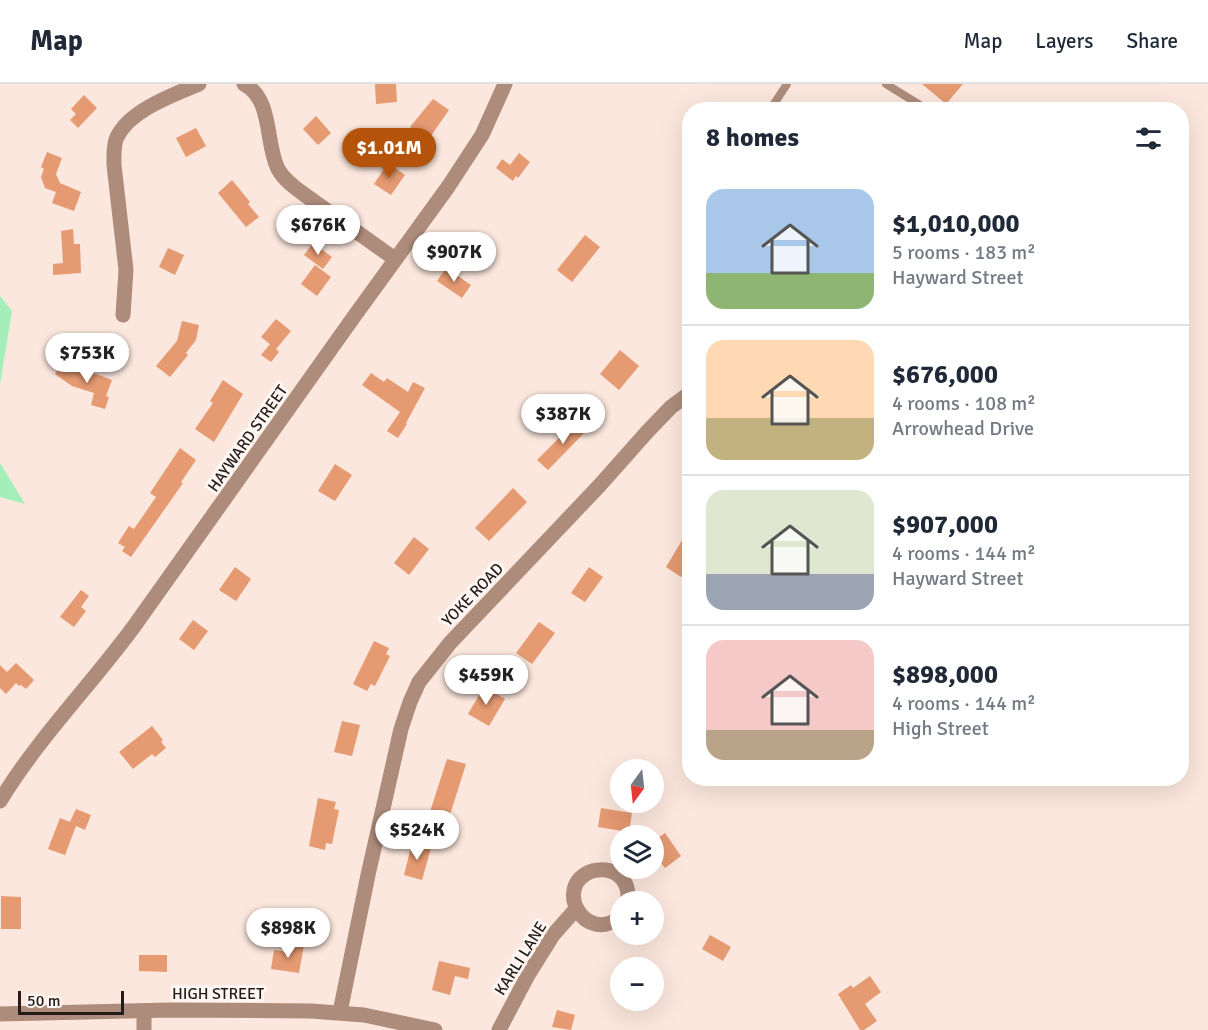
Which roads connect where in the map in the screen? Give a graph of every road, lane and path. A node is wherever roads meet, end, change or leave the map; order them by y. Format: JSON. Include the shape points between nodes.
{"nodes":[{"id":1,"x":199,"y":84,"type":"edge"},
{"id":2,"x":244,"y":84,"type":"edge"},
{"id":3,"x":505,"y":84,"type":"edge"},
{"id":4,"x":787,"y":84,"type":"edge"},
{"id":5,"x":886,"y":84,"type":"edge"},
{"id":6,"x":775,"y":102,"type":"edge"},
{"id":7,"x":915,"y":102,"type":"edge"},
{"id":8,"x":395,"y":259,"type":"junction"},
{"id":9,"x":123,"y":315,"type":"dead end"},
{"id":10,"x":682,"y":399,"type":"edge"},
{"id":11,"x":0,"y":801,"type":"edge"},
{"id":12,"x":627,"y":891,"type":"edge"},
{"id":13,"x":576,"y":909,"type":"junction"},
{"id":14,"x":610,"y":922,"type":"edge"},
{"id":15,"x":144,"y":1012,"type":"junction"},
{"id":16,"x":340,"y":1012,"type":"junction"},
{"id":17,"x":0,"y":1014,"type":"edge"},
{"id":18,"x":144,"y":1030,"type":"edge"},
{"id":19,"x":435,"y":1030,"type":"edge"},
{"id":20,"x":499,"y":1030,"type":"edge"}],
"edges":[{"from":1,"to":9,"type":"street","via":[[152,105],[129,122],[116,139],[114,165],[126,270]]},
{"from":2,"to":8,"type":"street","via":[[262,102],[273,157],[290,184]]},
{"from":3,"to":8,"type":"street","name":"HAYWARD STREET","via":[[471,153]]},
{"from":4,"to":6,"type":"lane"},
{"from":5,"to":7,"type":"lane"},
{"from":8,"to":11,"type":"street","name":"HAYWARD STREET","via":[[130,632],[38,746]]},
{"from":10,"to":16,"type":"street","name":"YOKE ROAD","via":[[450,644],[419,682],[401,729]]},
{"from":12,"to":13,"type":"street","via":[[615,873],[598,870],[582,877],[577,884]]},
{"from":13,"to":14,"type":"street","via":[[594,924]]},
{"from":13,"to":20,"type":"street","name":"KARLI LANE","via":[[553,934]]},
{"from":15,"to":16,"type":"street","name":"HIGH STREET"},
{"from":15,"to":17,"type":"street","name":"HIGH STREET"},
{"from":15,"to":18,"type":"street"},
{"from":16,"to":19,"type":"street","name":"HIGH STREET"}]}
